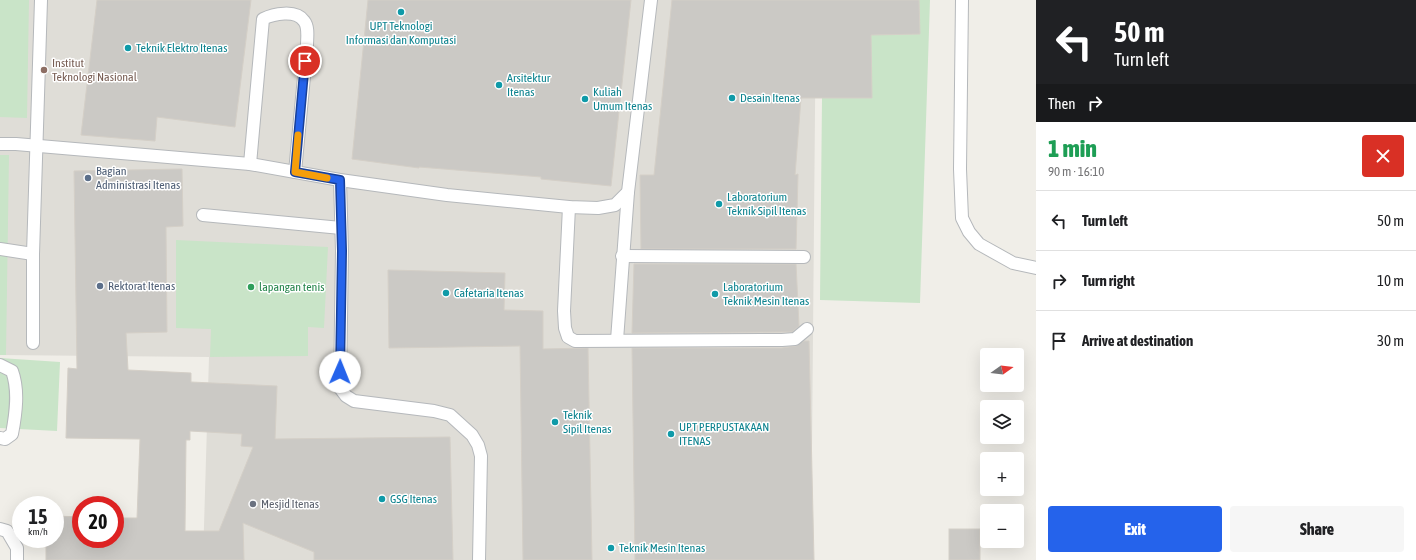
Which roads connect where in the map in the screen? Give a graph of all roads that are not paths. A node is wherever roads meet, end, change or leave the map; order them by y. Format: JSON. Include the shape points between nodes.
{"nodes":[{"id":1,"x":41,"y":0,"type":"edge"},
{"id":2,"x":651,"y":0,"type":"edge"},
{"id":3,"x":962,"y":0,"type":"edge"},
{"id":4,"x":1,"y":144,"type":"edge"},
{"id":5,"x":36,"y":146,"type":"junction"},
{"id":6,"x":250,"y":164,"type":"junction"},
{"id":7,"x":295,"y":172,"type":"junction"},
{"id":8,"x":340,"y":180,"type":"junction"},
{"id":9,"x":628,"y":192,"type":"junction"},
{"id":10,"x":569,"y":207,"type":"junction"},
{"id":11,"x":203,"y":215,"type":"dead end"},
{"id":12,"x":341,"y":228,"type":"junction"},
{"id":13,"x":0,"y":249,"type":"edge"},
{"id":14,"x":33,"y":254,"type":"junction"},
{"id":15,"x":622,"y":256,"type":"junction"},
{"id":16,"x":804,"y":257,"type":"dead end"},
{"id":17,"x":1036,"y":268,"type":"edge"},
{"id":18,"x":807,"y":329,"type":"dead end"},
{"id":19,"x":617,"y":340,"type":"junction"},
{"id":20,"x":33,"y":344,"type":"dead end"},
{"id":21,"x":0,"y":365,"type":"edge"},
{"id":22,"x":0,"y":438,"type":"edge"},
{"id":23,"x":0,"y":529,"type":"edge"},
{"id":24,"x":17,"y":560,"type":"edge"},
{"id":25,"x":479,"y":560,"type":"edge"}],
"edges":[{"from":1,"to":5,"type":"lane"},
{"from":2,"to":9,"type":"lane"},
{"from":3,"to":17,"type":"lane","via":[[962,218],[979,244],[1013,263]]},
{"from":4,"to":5,"type":"lane"},
{"from":5,"to":6,"type":"lane"},
{"from":5,"to":14,"type":"lane"},
{"from":6,"to":7,"type":"lane"},
{"from":6,"to":7,"type":"lane","via":[[263,19],[280,14],[297,16],[304,21],[307,28],[307,45]]},
{"from":7,"to":8,"type":"lane"},
{"from":8,"to":10,"type":"lane","via":[[447,195]]},
{"from":8,"to":12,"type":"lane"},
{"from":9,"to":10,"type":"lane","via":[[615,205],[598,208]]},
{"from":9,"to":15,"type":"lane"},
{"from":10,"to":19,"type":"lane","via":[[564,311],[568,337],[575,341]]},
{"from":11,"to":12,"type":"lane"},
{"from":12,"to":25,"type":"lane","via":[[340,388],[354,401],[450,415],[472,435],[481,456]]},
{"from":13,"to":14,"type":"lane"},
{"from":14,"to":20,"type":"lane"},
{"from":15,"to":16,"type":"lane"},
{"from":15,"to":19,"type":"lane"},
{"from":18,"to":19,"type":"lane","via":[[795,339],[782,340]]},
{"from":21,"to":22,"type":"lane","via":[[12,371],[16,383],[12,434]]},
{"from":23,"to":24,"type":"lane","via":[[7,531],[17,548]]}]}
